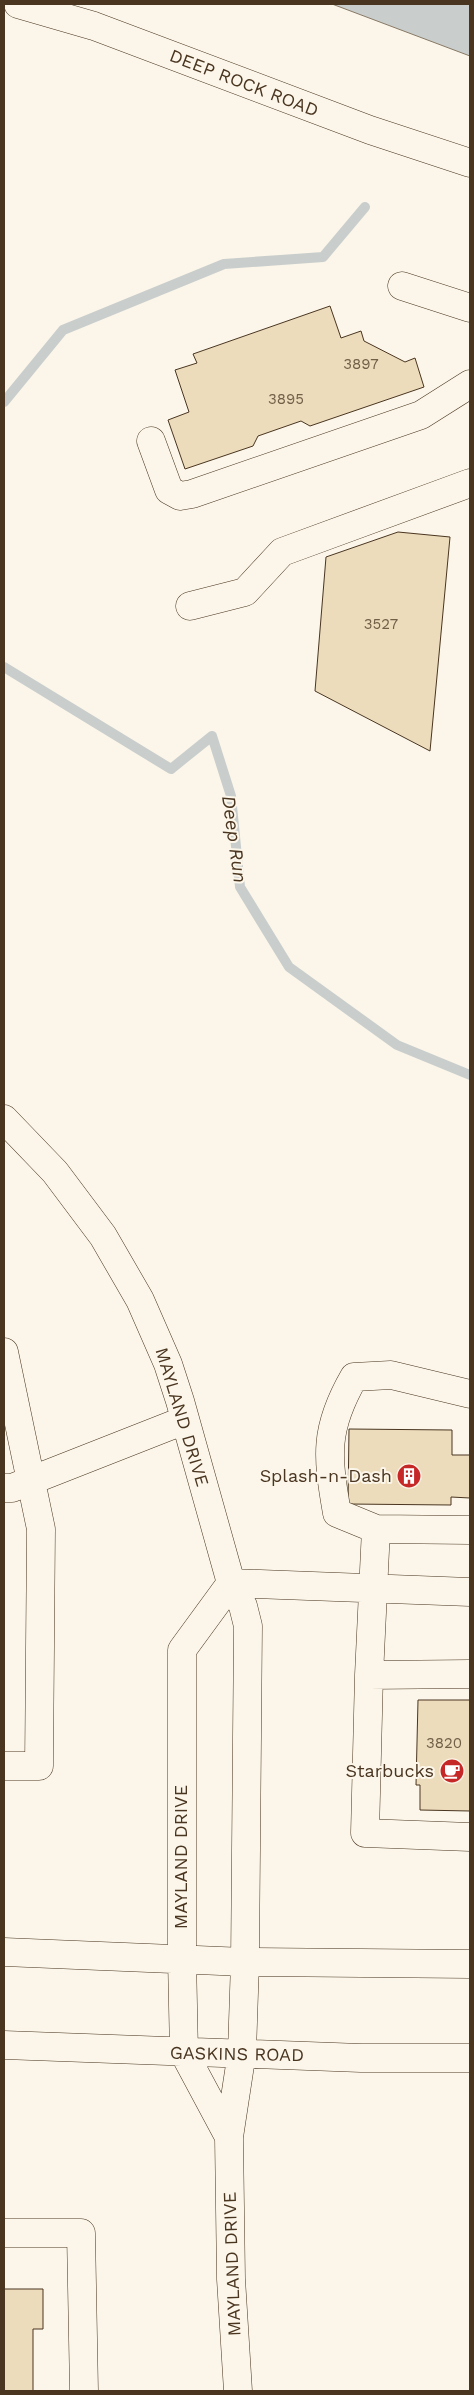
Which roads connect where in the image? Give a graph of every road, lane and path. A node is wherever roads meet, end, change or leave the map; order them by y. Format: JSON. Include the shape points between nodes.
{"nodes":[{"id":1,"x":18,"y":4,"type":"edge"},
{"id":2,"x":470,"y":163,"type":"edge"},
{"id":3,"x":402,"y":286,"type":"dead end"},
{"id":4,"x":470,"y":308,"type":"edge"},
{"id":5,"x":470,"y":384,"type":"edge"},
{"id":6,"x":151,"y":441,"type":"dead end"},
{"id":7,"x":470,"y":483,"type":"edge"},
{"id":8,"x":190,"y":606,"type":"dead end"},
{"id":9,"x":4,"y":1119,"type":"edge"},
{"id":10,"x":4,"y":1352,"type":"edge"},
{"id":11,"x":8,"y":1389,"type":"edge"},
{"id":12,"x":470,"y":1394,"type":"edge"},
{"id":13,"x":185,"y":1420,"type":"junction"},
{"id":14,"x":32,"y":1480,"type":"junction"},
{"id":15,"x":4,"y":1488,"type":"edge"},
{"id":16,"x":376,"y":1529,"type":"junction"},
{"id":17,"x":470,"y":1530,"type":"edge"},
{"id":18,"x":231,"y":1583,"type":"junction"},
{"id":19,"x":372,"y":1588,"type":"junction"},
{"id":20,"x":470,"y":1592,"type":"edge"},
{"id":21,"x":470,"y":1674,"type":"edge"},
{"id":22,"x":369,"y":1675,"type":"junction"},
{"id":23,"x":4,"y":1766,"type":"edge"},
{"id":24,"x":470,"y":1837,"type":"edge"},
{"id":25,"x":4,"y":1952,"type":"edge"},
{"id":26,"x":182,"y":1958,"type":"junction"},
{"id":27,"x":246,"y":1962,"type":"junction"},
{"id":28,"x":470,"y":1964,"type":"edge"},
{"id":29,"x":4,"y":2045,"type":"edge"},
{"id":30,"x":242,"y":2052,"type":"junction"},
{"id":31,"x":184,"y":2053,"type":"junction"},
{"id":32,"x":470,"y":2058,"type":"edge"},
{"id":33,"x":229,"y":2137,"type":"junction"},
{"id":34,"x":4,"y":2233,"type":"edge"},
{"id":35,"x":84,"y":2391,"type":"edge"},
{"id":36,"x":238,"y":2391,"type":"edge"}],
"edges":[{"from":1,"to":2,"type":"street","name":"DEEP ROCK ROAD","via":[[94,26],[370,130]]},
{"from":3,"to":4,"type":"street"},
{"from":5,"to":6,"type":"street","via":[[421,415],[192,494],[180,496],[169,490]]},
{"from":7,"to":8,"type":"street","via":[[282,552],[245,592]]},
{"from":9,"to":13,"type":"street","name":"MAYLAND DRIVE","via":[[55,1172],[102,1236],[140,1300],[168,1364]]},
{"from":10,"to":11,"type":"street"},
{"from":11,"to":14,"type":"street"},
{"from":12,"to":16,"type":"street","via":[[391,1375],[354,1377],[340,1401],[329,1441],[331,1479],[337,1514]]},
{"from":13,"to":14,"type":"street"},
{"from":13,"to":18,"type":"street","name":"MAYLAND DRIVE"},
{"from":14,"to":15,"type":"street"},
{"from":14,"to":23,"type":"street","via":[[41,1529],[39,1766]]},
{"from":16,"to":17,"type":"street"},
{"from":16,"to":19,"type":"street"},
{"from":18,"to":19,"type":"street"},
{"from":18,"to":26,"type":"street","name":"MAYLAND DRIVE","via":[[182,1650]]},
{"from":18,"to":27,"type":"street","name":"MAYLAND DRIVE","via":[[243,1606],[248,1626]]},
{"from":19,"to":20,"type":"street"},
{"from":19,"to":22,"type":"street"},
{"from":21,"to":22,"type":"street"},
{"from":22,"to":24,"type":"street","via":[[365,1833]]},
{"from":25,"to":26,"type":"street"},
{"from":26,"to":27,"type":"street"},
{"from":26,"to":31,"type":"street","name":"MAYLAND DRIVE"},
{"from":27,"to":28,"type":"street"},
{"from":27,"to":30,"type":"street","name":"MAYLAND DRIVE"},
{"from":29,"to":31,"type":"street","name":"GASKINS ROAD"},
{"from":30,"to":31,"type":"street","name":"GASKINS ROAD"},
{"from":30,"to":32,"type":"street","name":"GASKINS ROAD","via":[[361,2058]]},
{"from":30,"to":33,"type":"street","name":"MAYLAND DRIVE"},
{"from":31,"to":33,"type":"street","name":"MAYLAND DRIVE"},
{"from":33,"to":36,"type":"street","name":"MAYLAND DRIVE","via":[[231,2279]]},
{"from":34,"to":35,"type":"street","via":[[81,2233]]}]}
